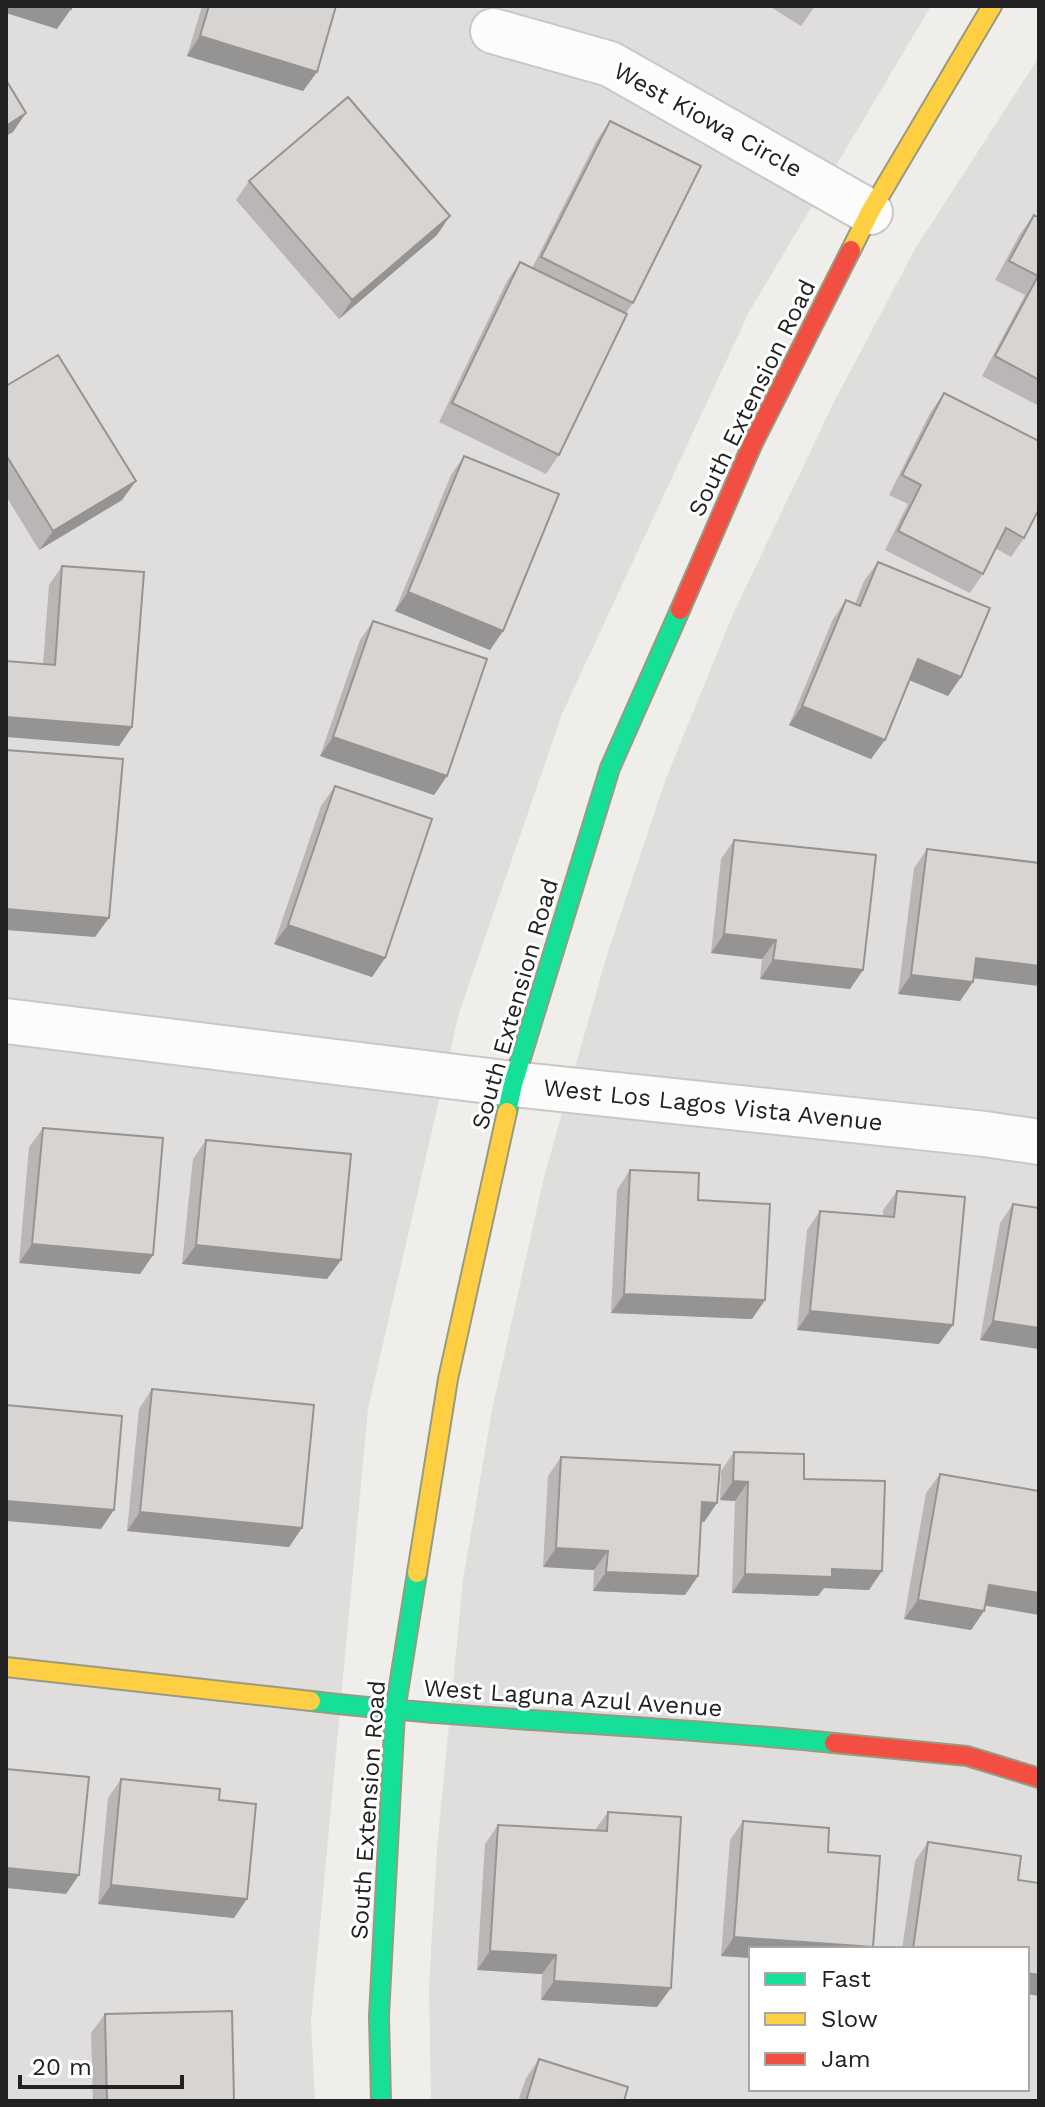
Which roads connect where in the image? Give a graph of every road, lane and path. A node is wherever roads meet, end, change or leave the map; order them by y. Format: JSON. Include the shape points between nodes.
{"nodes":[{"id":1,"x":992,"y":6,"type":"edge"},
{"id":2,"x":493,"y":31,"type":"dead end"},
{"id":3,"x":870,"y":212,"type":"junction"},
{"id":4,"x":6,"y":1021,"type":"edge"},
{"id":5,"x":513,"y":1084,"type":"junction"},
{"id":6,"x":1039,"y":1142,"type":"edge"},
{"id":7,"x":6,"y":1667,"type":"edge"},
{"id":8,"x":395,"y":1711,"type":"junction"},
{"id":9,"x":1039,"y":1778,"type":"edge"},
{"id":10,"x":381,"y":2101,"type":"edge"}],
"edges":[{"from":1,"to":3,"type":"street","name":"South Extension Road"},
{"from":2,"to":3,"type":"street","name":"West Kiowa Circle","via":[[610,64]]},
{"from":3,"to":5,"type":"street","name":"South Extension Road","via":[[752,445],[610,768]]},
{"from":4,"to":5,"type":"street","name":"West Los Lagos Vista Avenue"},
{"from":5,"to":6,"type":"street","name":"West Los Lagos Vista Avenue"},
{"from":5,"to":8,"type":"street","name":"South Extension Road","via":[[448,1379]]},
{"from":7,"to":8,"type":"street","name":"West Laguna Azul Avenue"},
{"from":8,"to":9,"type":"street","name":"West Laguna Azul Avenue","via":[[707,1730],[967,1756]]},
{"from":8,"to":10,"type":"street","name":"South Extension Road","via":[[379,2016]]}]}
